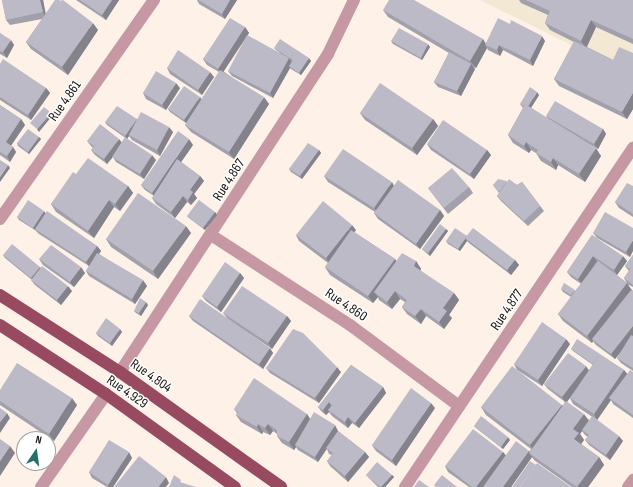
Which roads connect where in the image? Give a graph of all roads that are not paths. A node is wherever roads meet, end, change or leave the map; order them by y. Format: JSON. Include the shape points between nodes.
{"nodes":[{"id":1,"x":154,"y":0,"type":"edge"},
{"id":2,"x":354,"y":0,"type":"edge"},
{"id":3,"x":633,"y":148,"type":"edge"},
{"id":4,"x":0,"y":219,"type":"edge"},
{"id":5,"x":211,"y":235,"type":"junction"},
{"id":6,"x":0,"y":295,"type":"edge"},
{"id":7,"x":0,"y":325,"type":"edge"},
{"id":8,"x":120,"y":372,"type":"junction"},
{"id":9,"x":106,"y":394,"type":"junction"},
{"id":10,"x":460,"y":406,"type":"junction"},
{"id":11,"x":633,"y":480,"type":"edge"},
{"id":12,"x":41,"y":487,"type":"edge"},
{"id":13,"x":235,"y":487,"type":"edge"},
{"id":14,"x":281,"y":487,"type":"edge"},
{"id":15,"x":405,"y":487,"type":"edge"},
{"id":16,"x":628,"y":487,"type":"edge"}],
"edges":[{"from":1,"to":4,"type":"street","name":"Rue 4.861"},
{"from":2,"to":5,"type":"street","name":"Rue 4.867","via":[[328,54]]},
{"from":3,"to":10,"type":"street","name":"Rue 4.877"},
{"from":5,"to":8,"type":"street","name":"Rue 4.867"},
{"from":5,"to":10,"type":"street","name":"Rue 4.860","via":[[350,325]]},
{"from":6,"to":8,"type":"main road","name":"Rue 4.804"},
{"from":7,"to":9,"type":"main road","name":"Rue 4.929"},
{"from":8,"to":14,"type":"main road","name":"Rue 4.804"},
{"from":9,"to":12,"type":"street"},
{"from":9,"to":13,"type":"main road","name":"Rue 4.929"},
{"from":10,"to":15,"type":"street","name":"Rue 4.877"},
{"from":11,"to":16,"type":"street"}]}
